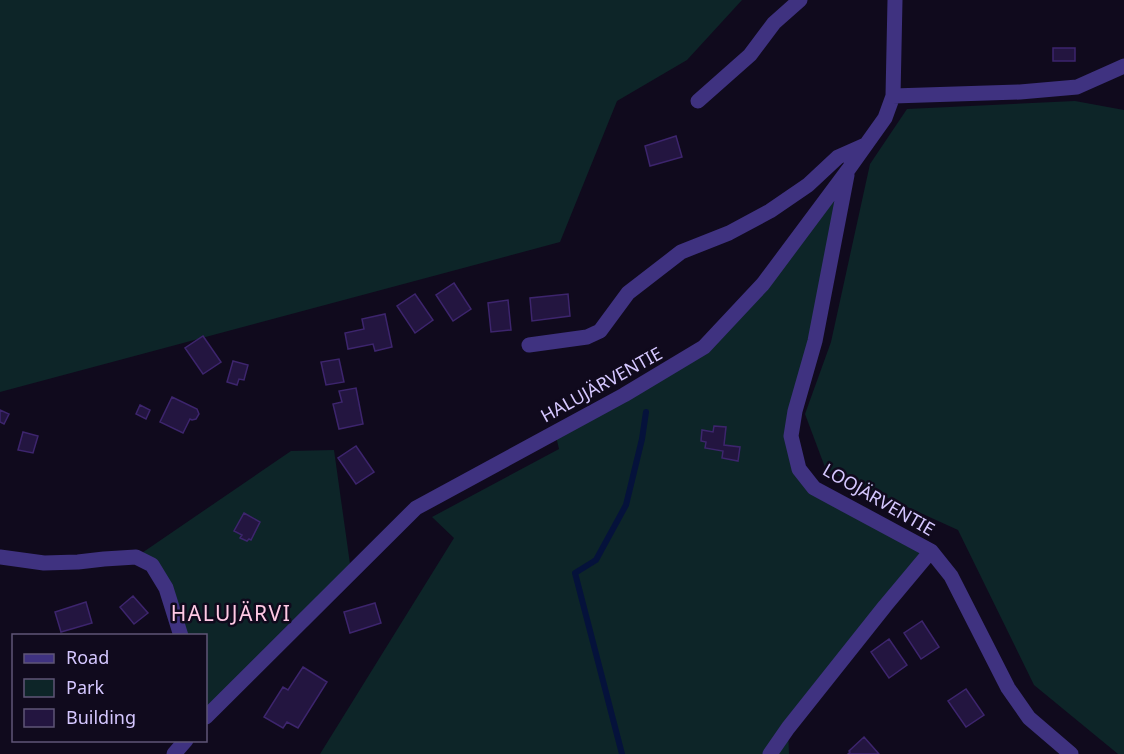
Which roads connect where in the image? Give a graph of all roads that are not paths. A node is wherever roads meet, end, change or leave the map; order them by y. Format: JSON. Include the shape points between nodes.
{"nodes":[{"id":1,"x":800,"y":0,"type":"edge"},
{"id":2,"x":895,"y":0,"type":"edge"},
{"id":3,"x":1124,"y":66,"type":"edge"},
{"id":4,"x":893,"y":96,"type":"junction"},
{"id":5,"x":698,"y":101,"type":"dead end"},
{"id":6,"x":868,"y":143,"type":"junction"},
{"id":7,"x":848,"y":170,"type":"junction"},
{"id":8,"x":529,"y":345,"type":"dead end"},
{"id":9,"x":931,"y":551,"type":"junction"},
{"id":10,"x":0,"y":557,"type":"edge"},
{"id":11,"x":179,"y":634,"type":"edge"},
{"id":12,"x":207,"y":715,"type":"edge"},
{"id":13,"x":185,"y":742,"type":"edge"},
{"id":14,"x":174,"y":754,"type":"edge"},
{"id":15,"x":770,"y":754,"type":"edge"},
{"id":16,"x":1071,"y":754,"type":"edge"}],
"edges":[{"from":1,"to":5,"type":"street","via":[[774,23],[750,55]]},
{"from":2,"to":4,"type":"street","name":"HALUJÄRVENTIE"},
{"from":3,"to":4,"type":"street","via":[[1077,87]]},
{"from":4,"to":6,"type":"street","name":"HALUJÄRVENTIE","via":[[885,118]]},
{"from":6,"to":7,"type":"street","name":"HALUJÄRVENTIE"},
{"from":6,"to":8,"type":"street","via":[[838,157],[771,211],[681,252],[628,293],[600,331],[587,337]]},
{"from":7,"to":9,"type":"street","name":"LOOJÄRVENTIE","via":[[815,341],[791,436],[799,469],[814,488]]},
{"from":7,"to":12,"type":"street","name":"HALUJÄRVENTIE","via":[[764,284],[704,347],[416,508]]},
{"from":9,"to":15,"type":"street"},
{"from":9,"to":16,"type":"street","name":"LOOJÄRVENTIE","via":[[951,576],[1008,688],[1029,718]]},
{"from":10,"to":11,"type":"street","via":[[44,563],[136,557],[152,565],[165,588]]},
{"from":13,"to":14,"type":"street"}]}
